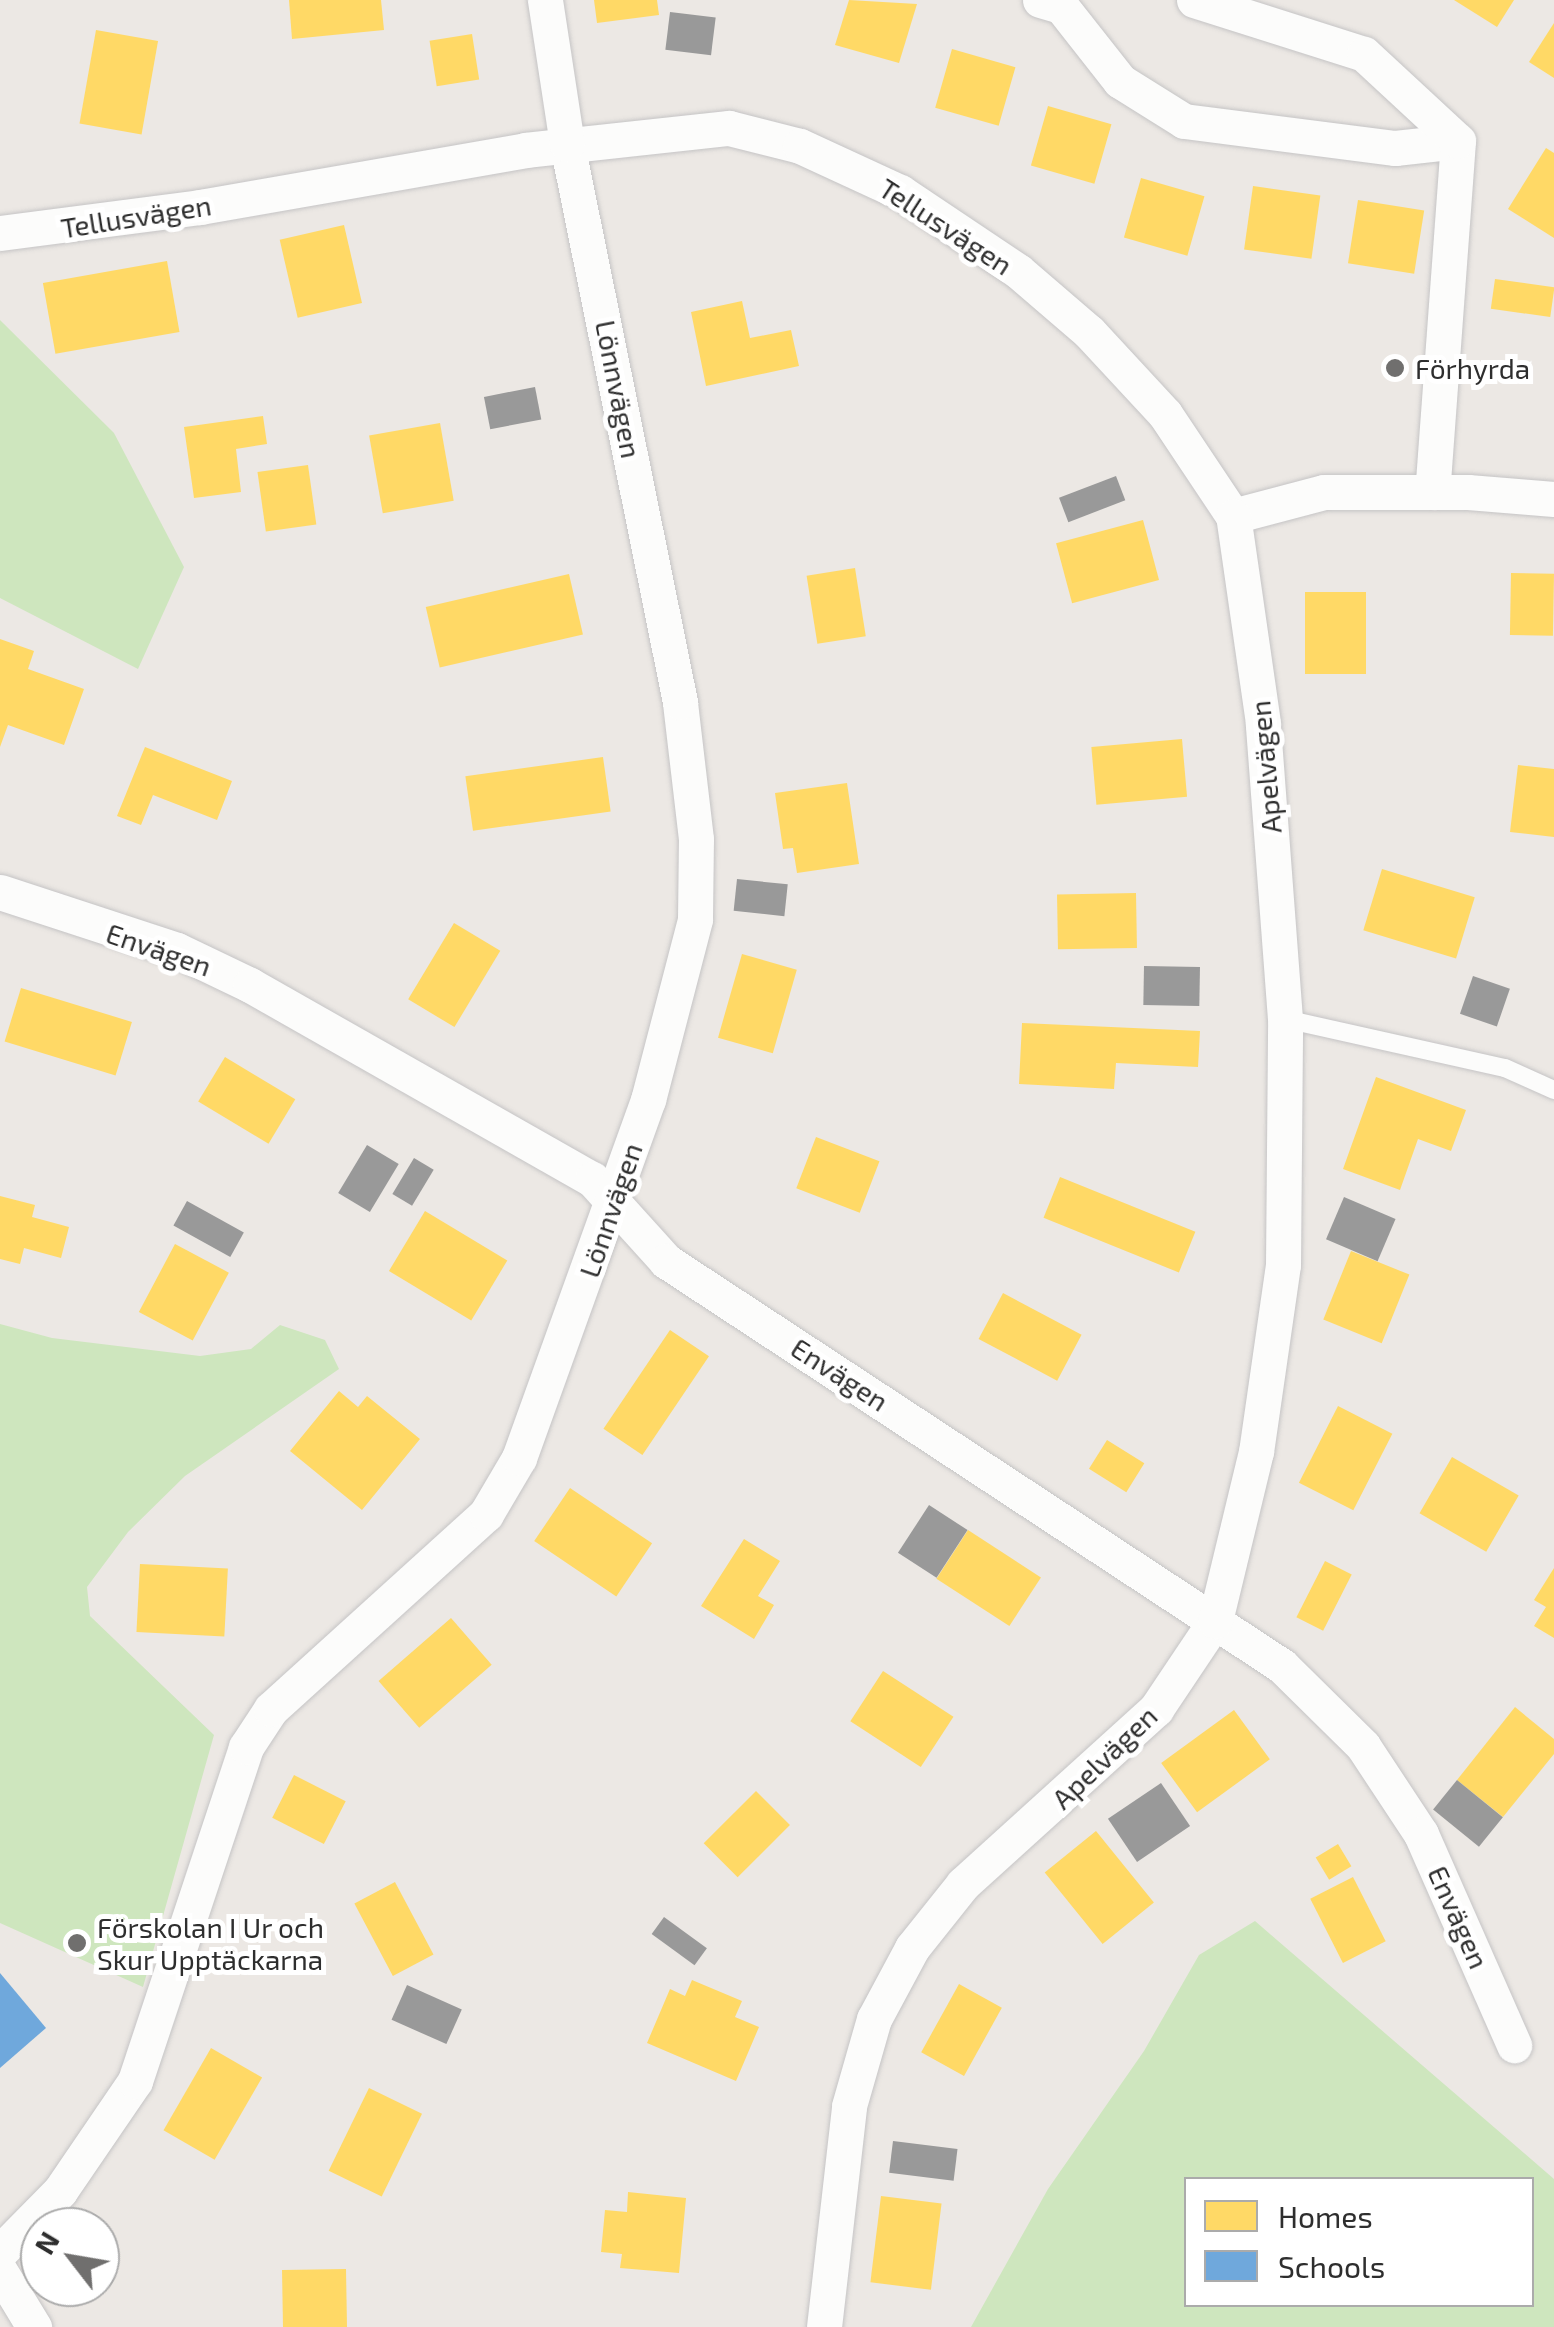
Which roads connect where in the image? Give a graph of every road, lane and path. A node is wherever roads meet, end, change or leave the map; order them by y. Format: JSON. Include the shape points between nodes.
{"nodes":[{"id":1,"x":545,"y":0,"type":"edge"},
{"id":2,"x":1194,"y":0,"type":"edge"},
{"id":3,"x":1065,"y":2,"type":"edge"},
{"id":4,"x":1458,"y":141,"type":"junction"},
{"id":5,"x":566,"y":144,"type":"junction"},
{"id":6,"x":0,"y":233,"type":"edge"},
{"id":7,"x":1432,"y":492,"type":"junction"},
{"id":8,"x":1554,"y":499,"type":"edge"},
{"id":9,"x":1233,"y":516,"type":"junction"},
{"id":10,"x":0,"y":892,"type":"edge"},
{"id":11,"x":1286,"y":1020,"type":"junction"},
{"id":12,"x":1554,"y":1090,"type":"edge"},
{"id":13,"x":612,"y":1202,"type":"junction"},
{"id":14,"x":1215,"y":1621,"type":"junction"},
{"id":15,"x":1514,"y":2044,"type":"dead end"},
{"id":16,"x":0,"y":2252,"type":"edge"},
{"id":17,"x":0,"y":2270,"type":"edge"},
{"id":18,"x":34,"y":2327,"type":"edge"},
{"id":19,"x":824,"y":2327,"type":"edge"}],
"edges":[{"from":1,"to":5,"type":"street","name":"Lönnvägen"},
{"from":2,"to":4,"type":"street","via":[[1364,54]]},
{"from":3,"to":4,"type":"street","via":[[1120,81],[1184,121],[1394,148]]},
{"from":4,"to":7,"type":"street"},
{"from":5,"to":6,"type":"street","name":"Tellusvägen","via":[[200,207]]},
{"from":5,"to":9,"type":"street","name":"Tellusvägen","via":[[729,128],[800,146],[900,192],[1018,272],[1089,332],[1165,414]]},
{"from":5,"to":13,"type":"street","name":"Lönnvägen","via":[[680,702],[696,840],[695,919],[648,1100]]},
{"from":7,"to":8,"type":"street"},
{"from":7,"to":9,"type":"street","via":[[1324,492]]},
{"from":9,"to":11,"type":"street","name":"Apelvägen","via":[[1263,722]]},
{"from":10,"to":13,"type":"street","name":"Envägen","via":[[177,950],[250,985],[592,1179]]},
{"from":11,"to":12,"type":"lane","via":[[1504,1068]]},
{"from":11,"to":14,"type":"street","name":"Apelvägen","via":[[1283,1265],[1256,1452]]},
{"from":13,"to":14,"type":"street","name":"Envägen","via":[[666,1261]]},
{"from":13,"to":16,"type":"street","name":"Lönnvägen","via":[[519,1458],[486,1514],[271,1709],[246,1747],[135,2082],[60,2191]]},
{"from":14,"to":15,"type":"street","name":"Envägen","via":[[1282,1666],[1363,1746],[1421,1834]]},
{"from":14,"to":19,"type":"street","name":"Apelvägen","via":[[1156,1709],[963,1884],[912,1948],[874,2019],[849,2106]]},
{"from":17,"to":18,"type":"street"}]}
